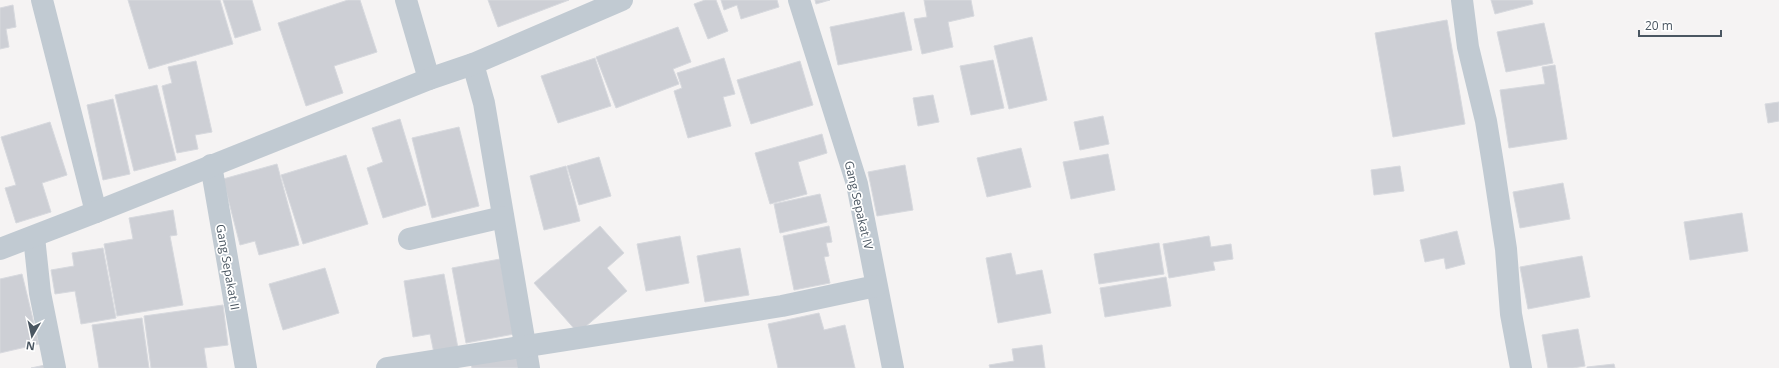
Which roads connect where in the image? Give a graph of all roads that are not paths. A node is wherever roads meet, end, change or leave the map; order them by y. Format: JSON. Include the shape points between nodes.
{"nodes":[{"id":1,"x":406,"y":0,"type":"edge"},
{"id":2,"x":799,"y":0,"type":"edge"},
{"id":3,"x":1462,"y":0,"type":"edge"},
{"id":4,"x":615,"y":1,"type":"edge"},
{"id":5,"x":48,"y":2,"type":"edge"},
{"id":6,"x":473,"y":64,"type":"junction"},
{"id":7,"x":429,"y":79,"type":"junction"},
{"id":8,"x":211,"y":165,"type":"junction"},
{"id":9,"x":96,"y":212,"type":"junction"},
{"id":10,"x":503,"y":217,"type":"junction"},
{"id":11,"x":34,"y":237,"type":"junction"},
{"id":12,"x":409,"y":240,"type":"dead end"},
{"id":13,"x":0,"y":249,"type":"edge"},
{"id":14,"x":876,"y":286,"type":"junction"},
{"id":15,"x":524,"y":345,"type":"junction"},
{"id":16,"x":55,"y":368,"type":"edge"},
{"id":17,"x":246,"y":368,"type":"edge"},
{"id":18,"x":387,"y":368,"type":"edge"},
{"id":19,"x":529,"y":368,"type":"edge"},
{"id":20,"x":893,"y":368,"type":"edge"},
{"id":21,"x":1521,"y":368,"type":"edge"}],
"edges":[{"from":1,"to":7,"type":"street"},
{"from":2,"to":14,"type":"street","name":"Gang Sepakat IV","via":[[857,184]]},
{"from":3,"to":21,"type":"street","via":[[1468,47],[1486,121],[1494,170],[1506,249],[1511,314]]},
{"from":4,"to":6,"type":"street"},
{"from":5,"to":9,"type":"street"},
{"from":6,"to":7,"type":"street"},
{"from":6,"to":10,"type":"street","via":[[484,103]]},
{"from":7,"to":8,"type":"street"},
{"from":8,"to":9,"type":"street"},
{"from":8,"to":17,"type":"street","name":"Gang Sepakat II"},
{"from":9,"to":11,"type":"street"},
{"from":10,"to":12,"type":"street"},
{"from":10,"to":15,"type":"street"},
{"from":11,"to":13,"type":"street"},
{"from":11,"to":16,"type":"street","via":[[40,294]]},
{"from":14,"to":15,"type":"street","via":[[782,306]]},
{"from":14,"to":20,"type":"street","name":"Gang Sepakat IV"},
{"from":15,"to":18,"type":"street"},
{"from":15,"to":19,"type":"street"}]}
